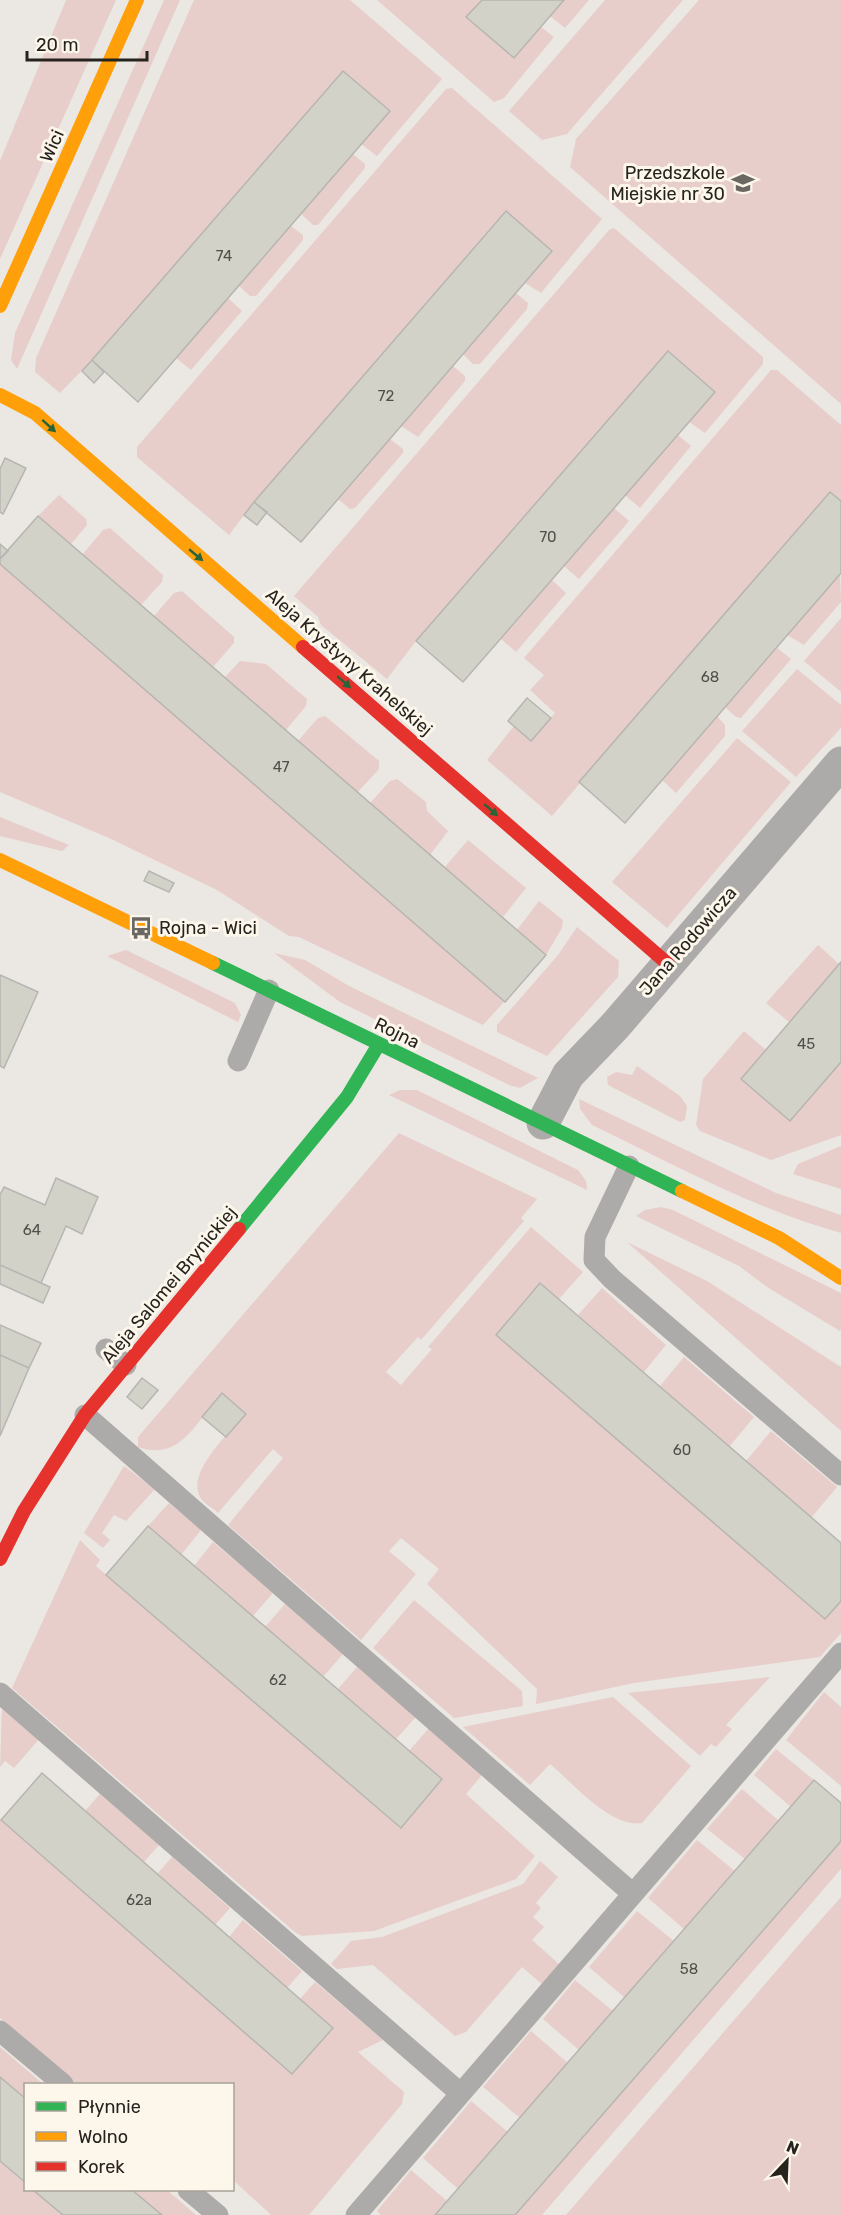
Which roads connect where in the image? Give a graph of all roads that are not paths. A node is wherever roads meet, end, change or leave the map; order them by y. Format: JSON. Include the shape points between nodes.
{"nodes":[{"id":1,"x":137,"y":0,"type":"edge"},
{"id":2,"x":0,"y":306,"type":"edge"},
{"id":3,"x":0,"y":395,"type":"edge"},
{"id":4,"x":841,"y":763,"type":"edge"},
{"id":5,"x":0,"y":860,"type":"edge"},
{"id":6,"x":668,"y":964,"type":"junction"},
{"id":7,"x":269,"y":990,"type":"junction"},
{"id":8,"x":379,"y":1044,"type":"junction"},
{"id":9,"x":237,"y":1061,"type":"dead end"},
{"id":10,"x":543,"y":1123,"type":"junction"},
{"id":11,"x":629,"y":1166,"type":"junction"},
{"id":12,"x":779,"y":1238,"type":"junction"},
{"id":13,"x":820,"y":1246,"type":"dead end"},
{"id":14,"x":841,"y":1278,"type":"edge"},
{"id":15,"x":106,"y":1348,"type":"dead end"},
{"id":16,"x":126,"y":1365,"type":"junction"},
{"id":17,"x":85,"y":1416,"type":"junction"},
{"id":18,"x":841,"y":1475,"type":"edge"},
{"id":19,"x":0,"y":1559,"type":"edge"},
{"id":20,"x":841,"y":1653,"type":"edge"},
{"id":21,"x":0,"y":1694,"type":"edge"},
{"id":22,"x":633,"y":1894,"type":"junction"},
{"id":23,"x":0,"y":2031,"type":"edge"},
{"id":24,"x":61,"y":2083,"type":"edge"},
{"id":25,"x":460,"y":2093,"type":"junction"},
{"id":26,"x":189,"y":2191,"type":"edge"},
{"id":27,"x":218,"y":2215,"type":"edge"},
{"id":28,"x":356,"y":2215,"type":"edge"}],
"edges":[{"from":1,"to":2,"type":"street","name":"Wici"},
{"from":3,"to":6,"type":"street","name":"Aleja Krystyny Krahelskiej","one_way":true,"via":[[35,414]]},
{"from":4,"to":6,"type":"street","name":"Jana Rodowicza"},
{"from":5,"to":7,"type":"street","name":"Rojna"},
{"from":6,"to":10,"type":"street","name":"Jana Rodowicza","via":[[568,1075]]},
{"from":7,"to":8,"type":"street","name":"Rojna"},
{"from":7,"to":9,"type":"lane"},
{"from":8,"to":10,"type":"street","name":"Rojna"},
{"from":8,"to":16,"type":"street","name":"Aleja Salomei Brynickiej","via":[[347,1097]]},
{"from":10,"to":11,"type":"street","name":"Rojna"},
{"from":11,"to":12,"type":"street","name":"Rojna"},
{"from":11,"to":18,"type":"lane","via":[[595,1237],[594,1260]]},
{"from":12,"to":13,"type":"street","name":"Rojna"},
{"from":12,"to":14,"type":"street","name":"Rojna"},
{"from":15,"to":16,"type":"lane"},
{"from":16,"to":17,"type":"street","name":"Aleja Salomei Brynickiej"},
{"from":17,"to":19,"type":"street","name":"Aleja Salomei Brynickiej","via":[[24,1511]]},
{"from":17,"to":22,"type":"lane"},
{"from":20,"to":22,"type":"lane"},
{"from":21,"to":25,"type":"lane"},
{"from":22,"to":25,"type":"lane"},
{"from":23,"to":24,"type":"lane"},
{"from":25,"to":28,"type":"lane"},
{"from":26,"to":27,"type":"lane"}]}
